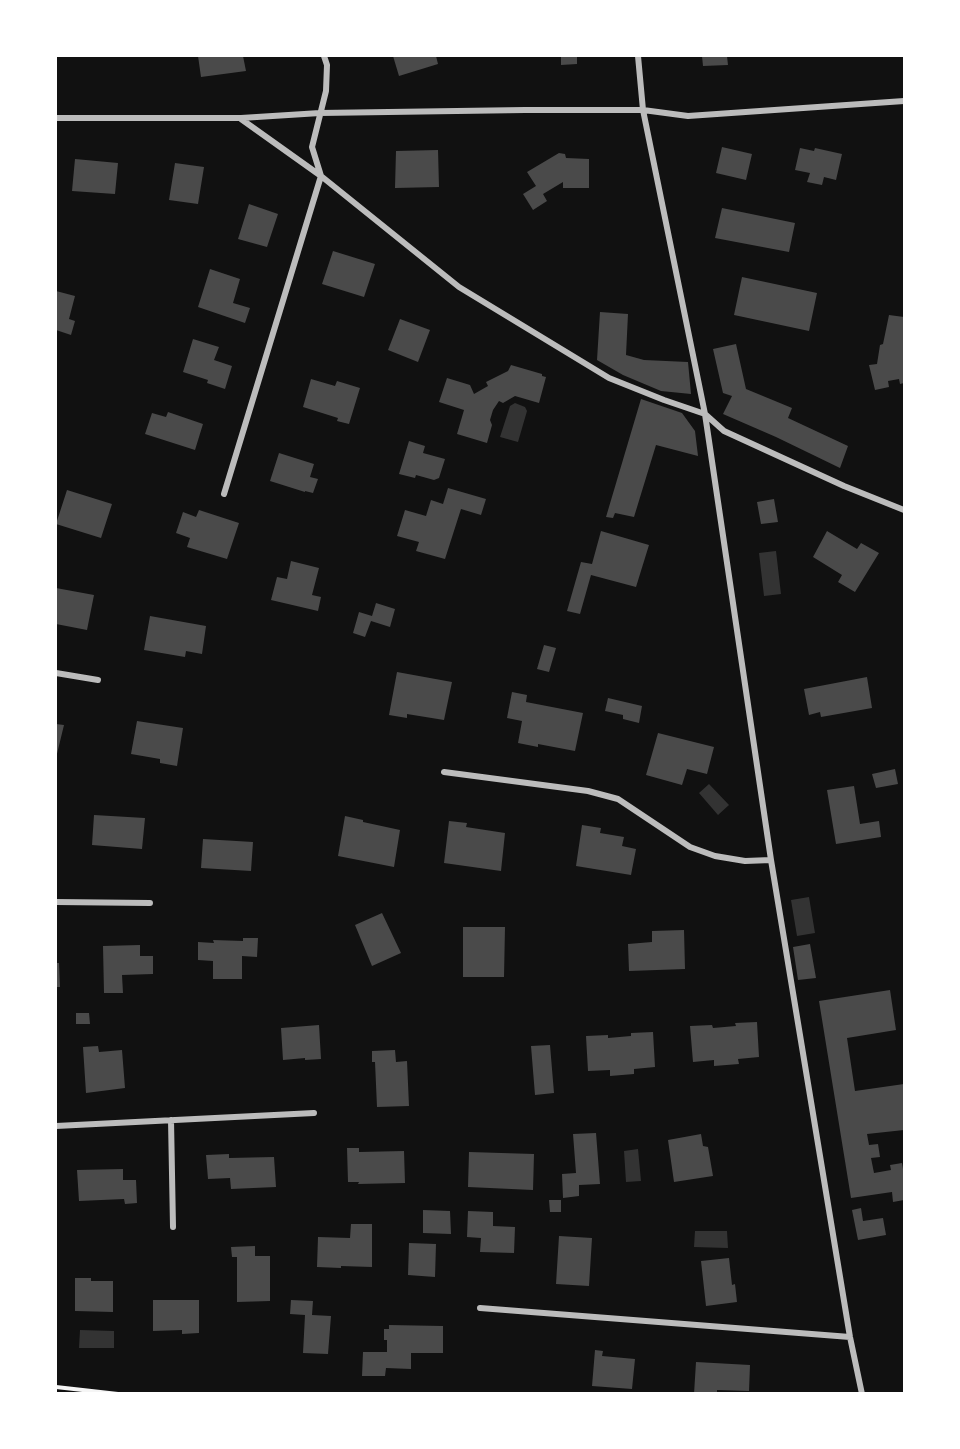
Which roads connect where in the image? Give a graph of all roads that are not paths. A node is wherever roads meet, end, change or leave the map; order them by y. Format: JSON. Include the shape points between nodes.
{"nodes":[{"id":1,"x":324,"y":56,"type":"edge"},
{"id":2,"x":638,"y":56,"type":"edge"},
{"id":3,"x":904,"y":101,"type":"edge"},
{"id":4,"x":643,"y":110,"type":"junction"},
{"id":5,"x":320,"y":113,"type":"junction"},
{"id":6,"x":56,"y":118,"type":"edge"},
{"id":7,"x":241,"y":118,"type":"junction"},
{"id":8,"x":321,"y":177,"type":"junction"},
{"id":9,"x":705,"y":414,"type":"junction"},
{"id":10,"x":224,"y":494,"type":"dead end"},
{"id":11,"x":904,"y":510,"type":"edge"},
{"id":12,"x":56,"y":673,"type":"edge"},
{"id":13,"x":98,"y":680,"type":"dead end"},
{"id":14,"x":444,"y":772,"type":"dead end"},
{"id":15,"x":771,"y":860,"type":"junction"},
{"id":16,"x":56,"y":902,"type":"edge"},
{"id":17,"x":150,"y":903,"type":"dead end"},
{"id":18,"x":314,"y":1113,"type":"dead end"},
{"id":19,"x":171,"y":1120,"type":"junction"},
{"id":20,"x":56,"y":1126,"type":"edge"},
{"id":21,"x":173,"y":1227,"type":"dead end"},
{"id":22,"x":480,"y":1308,"type":"dead end"},
{"id":23,"x":850,"y":1337,"type":"junction"},
{"id":24,"x":862,"y":1394,"type":"edge"}],
"edges":[{"from":1,"to":5,"type":"street","via":[[326,91]]},
{"from":2,"to":4,"type":"street"},
{"from":3,"to":4,"type":"street","via":[[688,116]]},
{"from":4,"to":5,"type":"street"},
{"from":4,"to":9,"type":"street"},
{"from":5,"to":7,"type":"street"},
{"from":5,"to":8,"type":"street","via":[[312,147]]},
{"from":6,"to":7,"type":"street"},
{"from":7,"to":8,"type":"street"},
{"from":8,"to":9,"type":"street","via":[[459,286],[609,378]]},
{"from":8,"to":10,"type":"street"},
{"from":9,"to":11,"type":"street","via":[[724,431]]},
{"from":9,"to":15,"type":"street"},
{"from":12,"to":13,"type":"street"},
{"from":14,"to":15,"type":"street","via":[[588,791],[618,799],[690,846],[715,856]]},
{"from":15,"to":23,"type":"street"},
{"from":16,"to":17,"type":"street"},
{"from":18,"to":19,"type":"street"},
{"from":19,"to":20,"type":"street"},
{"from":19,"to":21,"type":"street"},
{"from":22,"to":23,"type":"street"},
{"from":23,"to":24,"type":"street"}]}
